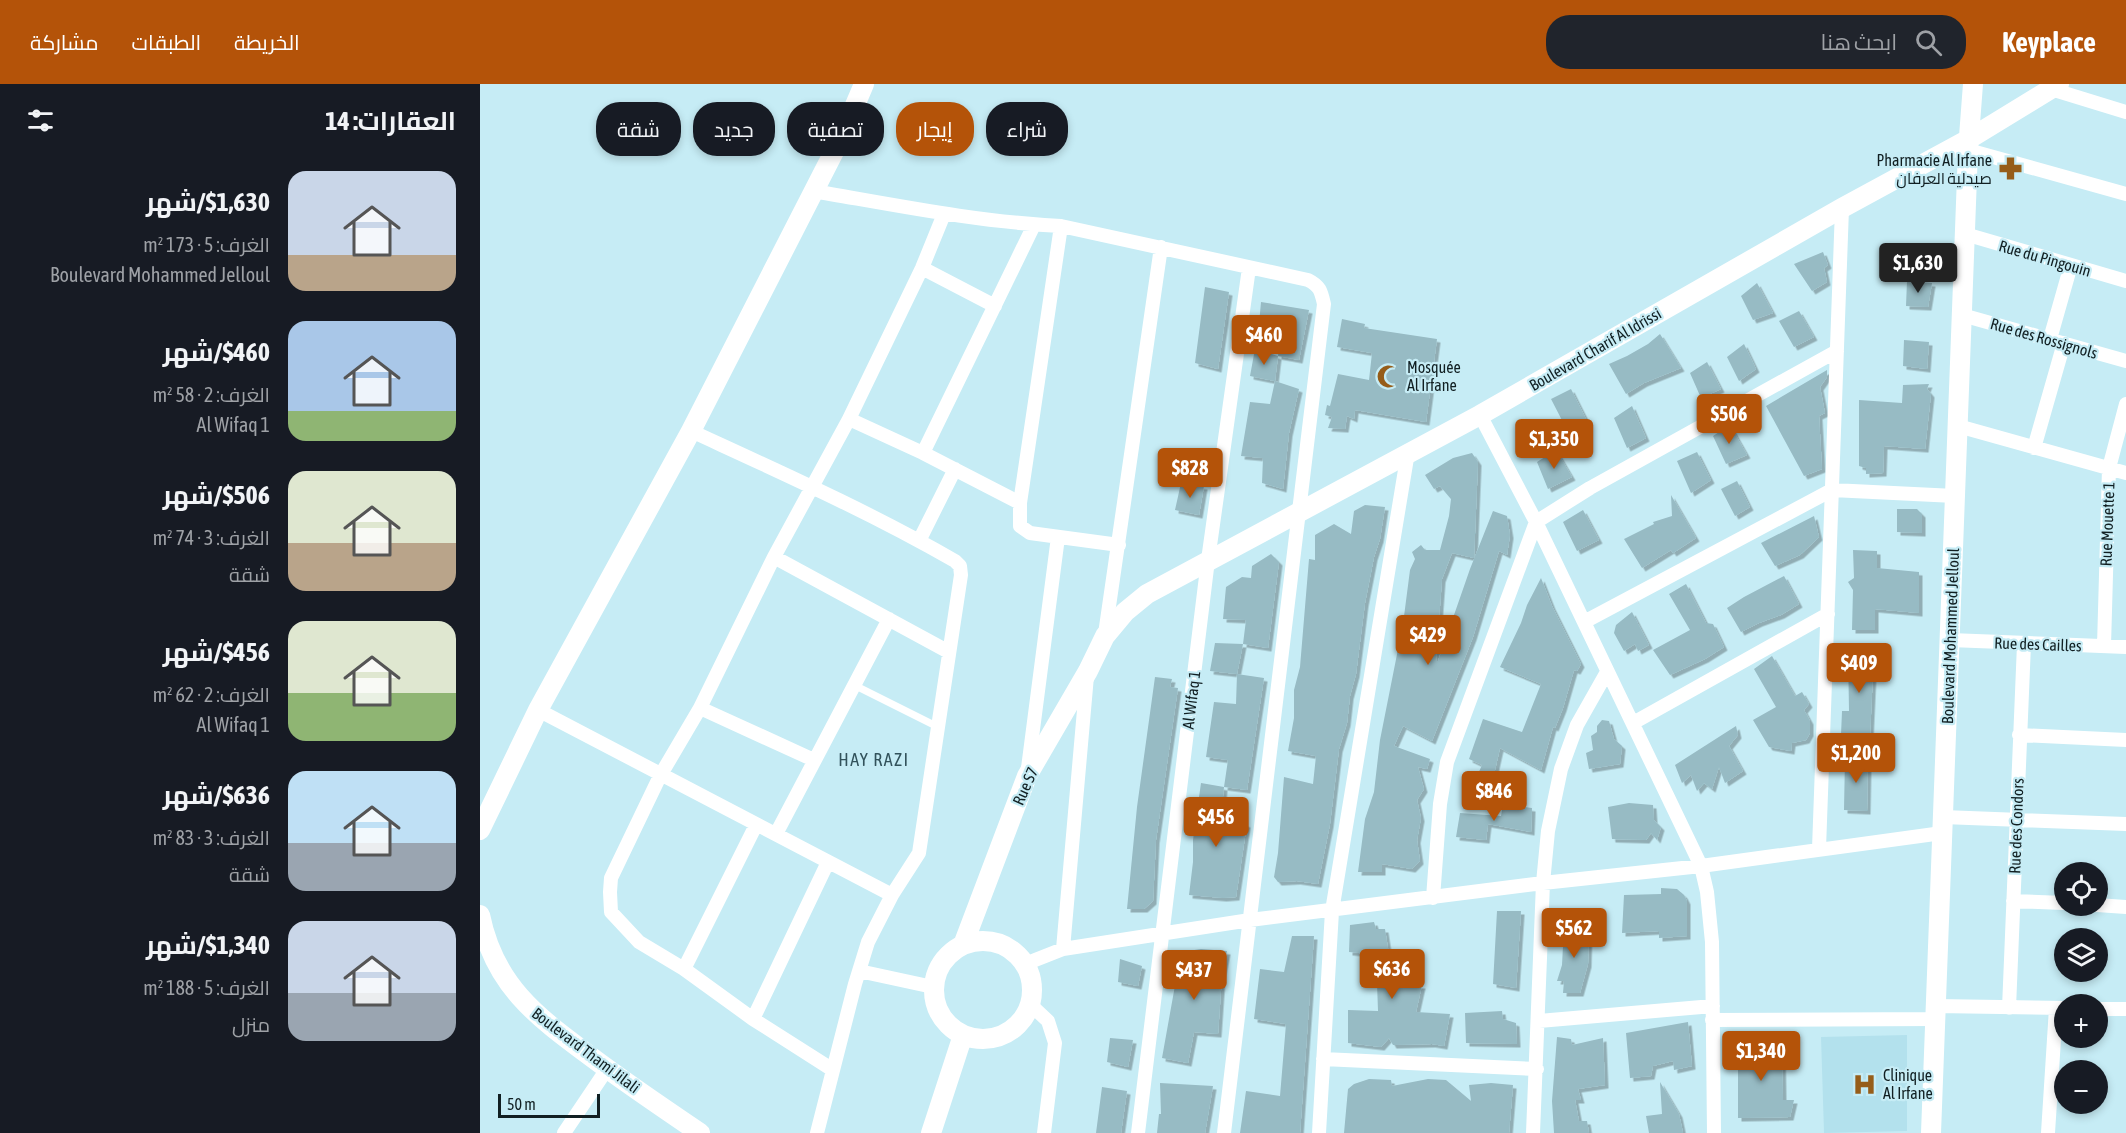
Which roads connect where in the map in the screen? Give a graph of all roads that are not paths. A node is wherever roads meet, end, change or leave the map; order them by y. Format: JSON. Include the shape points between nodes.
{"nodes":[{"id":1,"x":864,"y":84,"type":"edge"},
{"id":2,"x":1973,"y":84,"type":"edge"},
{"id":3,"x":2055,"y":87,"type":"edge"},
{"id":4,"x":2126,"y":112,"type":"edge"},
{"id":5,"x":1969,"y":144,"type":"junction"},
{"id":6,"x":813,"y":192,"type":"junction"},
{"id":7,"x":2126,"y":194,"type":"edge"},
{"id":8,"x":1842,"y":208,"type":"junction"},
{"id":9,"x":944,"y":214,"type":"junction"},
{"id":10,"x":1034,"y":225,"type":"junction"},
{"id":11,"x":1061,"y":226,"type":"junction"},
{"id":12,"x":1965,"y":234,"type":"junction"},
{"id":13,"x":1161,"y":247,"type":"junction"},
{"id":14,"x":2071,"y":266,"type":"junction"},
{"id":15,"x":922,"y":268,"type":"junction"},
{"id":16,"x":1249,"y":268,"type":"junction"},
{"id":17,"x":2126,"y":281,"type":"edge"},
{"id":18,"x":995,"y":306,"type":"junction"},
{"id":19,"x":1962,"y":315,"type":"junction"},
{"id":20,"x":2057,"y":341,"type":"junction"},
{"id":21,"x":1837,"y":351,"type":"junction"},
{"id":22,"x":2126,"y":361,"type":"edge"},
{"id":23,"x":2126,"y":404,"type":"edge"},
{"id":24,"x":1480,"y":415,"type":"junction"},
{"id":25,"x":849,"y":419,"type":"junction"},
{"id":26,"x":1958,"y":426,"type":"junction"},
{"id":27,"x":691,"y":431,"type":"junction"},
{"id":28,"x":2034,"y":448,"type":"junction"},
{"id":29,"x":1408,"y":452,"type":"junction"},
{"id":30,"x":923,"y":453,"type":"junction"},
{"id":31,"x":2109,"y":468,"type":"junction"},
{"id":32,"x":955,"y":469,"type":"junction"},
{"id":33,"x":2126,"y":473,"type":"edge"},
{"id":34,"x":812,"y":487,"type":"junction"},
{"id":35,"x":1832,"y":490,"type":"junction"},
{"id":36,"x":1955,"y":496,"type":"junction"},
{"id":37,"x":1020,"y":503,"type":"junction"},
{"id":38,"x":1299,"y":512,"type":"junction"},
{"id":39,"x":1536,"y":522,"type":"junction"},
{"id":40,"x":1058,"y":537,"type":"junction"},
{"id":41,"x":919,"y":540,"type":"junction"},
{"id":42,"x":1119,"y":544,"type":"junction"},
{"id":43,"x":774,"y":556,"type":"junction"},
{"id":44,"x":1208,"y":560,"type":"junction"},
{"id":45,"x":1827,"y":614,"type":"junction"},
{"id":46,"x":889,"y":619,"type":"junction"},
{"id":47,"x":1584,"y":622,"type":"junction"},
{"id":48,"x":1105,"y":636,"type":"junction"},
{"id":49,"x":1950,"y":640,"type":"junction"},
{"id":50,"x":2024,"y":644,"type":"junction"},
{"id":51,"x":2104,"y":646,"type":"junction"},
{"id":52,"x":2126,"y":647,"type":"edge"},
{"id":53,"x":949,"y":652,"type":"junction"},
{"id":54,"x":1088,"y":671,"type":"junction"},
{"id":55,"x":1607,"y":672,"type":"junction"},
{"id":56,"x":854,"y":685,"type":"junction"},
{"id":57,"x":700,"y":708,"type":"junction"},
{"id":58,"x":538,"y":710,"type":"junction"},
{"id":59,"x":1633,"y":723,"type":"junction"},
{"id":60,"x":938,"y":727,"type":"junction"},
{"id":61,"x":2019,"y":735,"type":"junction"},
{"id":62,"x":2126,"y":740,"type":"edge"},
{"id":63,"x":814,"y":760,"type":"junction"},
{"id":64,"x":660,"y":776,"type":"junction"},
{"id":65,"x":1027,"y":776,"type":"junction"},
{"id":66,"x":2016,"y":819,"type":"junction"},
{"id":67,"x":2126,"y":824,"type":"edge"},
{"id":68,"x":756,"y":825,"type":"junction"},
{"id":69,"x":1943,"y":825,"type":"junction"},
{"id":70,"x":480,"y":830,"type":"edge"},
{"id":71,"x":776,"y":834,"type":"junction"},
{"id":72,"x":1820,"y":849,"type":"junction"},
{"id":73,"x":828,"y":862,"type":"junction"},
{"id":74,"x":1701,"y":866,"type":"junction"},
{"id":75,"x":1544,"y":883,"type":"junction"},
{"id":76,"x":892,"y":896,"type":"junction"},
{"id":77,"x":1433,"y":898,"type":"junction"},
{"id":78,"x":2013,"y":901,"type":"junction"},
{"id":79,"x":2054,"y":903,"type":"edge"},
{"id":80,"x":2108,"y":906,"type":"edge"},
{"id":81,"x":2126,"y":907,"type":"edge"},
{"id":82,"x":1332,"y":910,"type":"junction"},
{"id":83,"x":480,"y":915,"type":"edge"},
{"id":84,"x":1250,"y":920,"type":"junction"},
{"id":85,"x":1161,"y":933,"type":"junction"},
{"id":86,"x":963,"y":945,"type":"junction"},
{"id":87,"x":1063,"y":949,"type":"junction"},
{"id":88,"x":1025,"y":964,"type":"junction"},
{"id":89,"x":684,"y":969,"type":"junction"},
{"id":90,"x":859,"y":971,"type":"junction"},
{"id":91,"x":933,"y":987,"type":"junction"},
{"id":92,"x":1031,"y":1005,"type":"junction"},
{"id":93,"x":2009,"y":1008,"type":"junction"},
{"id":94,"x":2054,"y":1008,"type":"edge"},
{"id":95,"x":2108,"y":1009,"type":"edge"},
{"id":96,"x":2126,"y":1009,"type":"edge"},
{"id":97,"x":1712,"y":1013,"type":"junction"},
{"id":98,"x":1936,"y":1013,"type":"junction"},
{"id":99,"x":753,"y":1018,"type":"junction"},
{"id":100,"x":1539,"y":1021,"type":"junction"},
{"id":101,"x":963,"y":1035,"type":"junction"},
{"id":102,"x":2056,"y":1048,"type":"edge"},
{"id":103,"x":1323,"y":1059,"type":"junction"},
{"id":104,"x":607,"y":1069,"type":"junction"},
{"id":105,"x":1537,"y":1069,"type":"junction"},
{"id":106,"x":833,"y":1070,"type":"junction"},
{"id":107,"x":564,"y":1133,"type":"edge"},
{"id":108,"x":700,"y":1133,"type":"edge"},
{"id":109,"x":816,"y":1133,"type":"edge"},
{"id":110,"x":931,"y":1133,"type":"edge"},
{"id":111,"x":1044,"y":1133,"type":"edge"},
{"id":112,"x":1138,"y":1133,"type":"edge"},
{"id":113,"x":1224,"y":1133,"type":"edge"},
{"id":114,"x":1319,"y":1133,"type":"edge"},
{"id":115,"x":1533,"y":1133,"type":"edge"},
{"id":116,"x":1714,"y":1133,"type":"edge"},
{"id":117,"x":1931,"y":1133,"type":"edge"},
{"id":118,"x":2048,"y":1133,"type":"edge"}],
"edges":[{"from":1,"to":6,"type":"street"},
{"from":2,"to":5,"type":"street","name":"Boulevard Mohammed Jelloul"},
{"from":3,"to":4,"type":"street"},
{"from":3,"to":5,"type":"street","name":"Boulevard Charif Al Idrissi"},
{"from":5,"to":7,"type":"street"},
{"from":5,"to":8,"type":"street","name":"Boulevard Charif Al Idrissi"},
{"from":5,"to":12,"type":"street","name":"Boulevard Mohammed Jelloul"},
{"from":6,"to":9,"type":"street"},
{"from":6,"to":27,"type":"street"},
{"from":8,"to":21,"type":"street"},
{"from":8,"to":24,"type":"street","name":"Boulevard Charif Al Idrissi"},
{"from":9,"to":10,"type":"street"},
{"from":9,"to":15,"type":"street"},
{"from":10,"to":11,"type":"street"},
{"from":10,"to":18,"type":"street"},
{"from":11,"to":13,"type":"street"},
{"from":11,"to":37,"type":"street"},
{"from":12,"to":14,"type":"street","name":"Rue du Pingouin"},
{"from":12,"to":19,"type":"street","name":"Boulevard Mohammed Jelloul"},
{"from":13,"to":16,"type":"street"},
{"from":13,"to":42,"type":"street"},
{"from":14,"to":17,"type":"street","name":"Rue du Pingouin"},
{"from":14,"to":20,"type":"street"},
{"from":15,"to":18,"type":"street"},
{"from":15,"to":25,"type":"street"},
{"from":16,"to":38,"type":"street","via":[[1308,280],[1318,285],[1324,304]]},
{"from":16,"to":44,"type":"street","name":"Al Wifaq 1"},
{"from":18,"to":30,"type":"street"},
{"from":19,"to":20,"type":"street","name":"Rue des Rossignols"},
{"from":19,"to":26,"type":"street","name":"Boulevard Mohammed Jelloul"},
{"from":20,"to":22,"type":"street","name":"Rue des Rossignols"},
{"from":20,"to":28,"type":"street"},
{"from":21,"to":35,"type":"street"},
{"from":21,"to":39,"type":"street"},
{"from":23,"to":31,"type":"street","name":"Rue Mouette 1"},
{"from":24,"to":29,"type":"street","name":"Boulevard Charif Al Idrissi"},
{"from":24,"to":39,"type":"street"},
{"from":25,"to":30,"type":"street"},
{"from":25,"to":34,"type":"street"},
{"from":26,"to":28,"type":"street"},
{"from":26,"to":36,"type":"street","name":"Boulevard Mohammed Jelloul"},
{"from":27,"to":34,"type":"street"},
{"from":27,"to":58,"type":"street"},
{"from":28,"to":31,"type":"street"},
{"from":29,"to":38,"type":"street","name":"Boulevard Charif Al Idrissi"},
{"from":29,"to":82,"type":"street"},
{"from":30,"to":32,"type":"street"},
{"from":31,"to":33,"type":"street"},
{"from":31,"to":51,"type":"street","name":"Rue Mouette 1"},
{"from":32,"to":37,"type":"street"},
{"from":32,"to":41,"type":"street"},
{"from":34,"to":41,"type":"street"},
{"from":34,"to":43,"type":"street"},
{"from":35,"to":36,"type":"street"},
{"from":35,"to":45,"type":"street"},
{"from":35,"to":47,"type":"street"},
{"from":36,"to":49,"type":"street","name":"Boulevard Mohammed Jelloul"},
{"from":37,"to":40,"type":"street","via":[[1020,526]]},
{"from":38,"to":44,"type":"street","name":"Boulevard Charif Al Idrissi"},
{"from":38,"to":84,"type":"street"},
{"from":39,"to":47,"type":"street"},
{"from":39,"to":77,"type":"street","via":[[1447,762]]},
{"from":40,"to":42,"type":"street"},
{"from":40,"to":65,"type":"street"},
{"from":41,"to":53,"type":"street","via":[[960,566]]},
{"from":42,"to":48,"type":"street"},
{"from":43,"to":46,"type":"street"},
{"from":43,"to":57,"type":"street"},
{"from":44,"to":48,"type":"street","name":"Boulevard Charif Al Idrissi","via":[[1147,594]]},
{"from":44,"to":85,"type":"street","name":"Al Wifaq 1"},
{"from":45,"to":59,"type":"street"},
{"from":45,"to":72,"type":"street"},
{"from":46,"to":53,"type":"street"},
{"from":46,"to":56,"type":"street"},
{"from":47,"to":55,"type":"street"},
{"from":48,"to":54,"type":"street","name":"Rue S7"},
{"from":49,"to":50,"type":"street","name":"Rue des Cailles"},
{"from":49,"to":69,"type":"street","name":"Boulevard Mohammed Jelloul"},
{"from":50,"to":51,"type":"street","name":"Rue des Cailles"},
{"from":50,"to":61,"type":"street","name":"Rue des Condors"},
{"from":51,"to":52,"type":"street","name":"Rue des Cailles"},
{"from":53,"to":60,"type":"street"},
{"from":54,"to":65,"type":"street","name":"Rue S7"},
{"from":54,"to":87,"type":"street"},
{"from":55,"to":59,"type":"street"},
{"from":55,"to":75,"type":"street","via":[[1577,725],[1560,769],[1548,831]]},
{"from":56,"to":60,"type":"lane"},
{"from":56,"to":63,"type":"street"},
{"from":57,"to":63,"type":"street"},
{"from":57,"to":64,"type":"street"},
{"from":58,"to":64,"type":"street"},
{"from":58,"to":70,"type":"street"},
{"from":59,"to":74,"type":"street"},
{"from":60,"to":76,"type":"street","via":[[919,853]]},
{"from":61,"to":62,"type":"street"},
{"from":61,"to":66,"type":"street","name":"Rue des Condors"},
{"from":63,"to":71,"type":"street"},
{"from":64,"to":68,"type":"street"},
{"from":64,"to":89,"type":"street","via":[[611,878],[611,912],[639,942]]},
{"from":65,"to":86,"type":"street","name":"Rue S7"},
{"from":66,"to":67,"type":"street"},
{"from":66,"to":69,"type":"street"},
{"from":66,"to":78,"type":"street","name":"Rue des Condors"},
{"from":68,"to":71,"type":"street"},
{"from":68,"to":89,"type":"street"},
{"from":69,"to":72,"type":"street"},
{"from":69,"to":98,"type":"street","name":"Boulevard Mohammed Jelloul"},
{"from":71,"to":73,"type":"street"},
{"from":72,"to":74,"type":"street"},
{"from":73,"to":76,"type":"street"},
{"from":73,"to":99,"type":"street"},
{"from":74,"to":75,"type":"street"},
{"from":74,"to":97,"type":"street","via":[[1712,942]]},
{"from":75,"to":77,"type":"street"},
{"from":75,"to":100,"type":"street"},
{"from":76,"to":90,"type":"street","via":[[868,942]]},
{"from":77,"to":82,"type":"street"},
{"from":78,"to":79,"type":"street"},
{"from":78,"to":93,"type":"street","name":"Rue des Condors"},
{"from":80,"to":81,"type":"street"},
{"from":82,"to":84,"type":"street"},
{"from":82,"to":103,"type":"street"},
{"from":83,"to":104,"type":"street","name":"Boulevard Thami Jilali","via":[[494,960],[524,1002]]},
{"from":84,"to":85,"type":"street"},
{"from":84,"to":113,"type":"street"},
{"from":85,"to":87,"type":"street"},
{"from":85,"to":112,"type":"street","name":"Al Wifaq 1"},
{"from":86,"to":88,"type":"street","via":[[991,941],[1016,953]]},
{"from":86,"to":91,"type":"street","via":[[940,966]]},
{"from":87,"to":88,"type":"street"},
{"from":88,"to":92,"type":"street","via":[[1030,977]]},
{"from":89,"to":99,"type":"street"},
{"from":90,"to":91,"type":"street"},
{"from":90,"to":106,"type":"street"},
{"from":91,"to":101,"type":"street","via":[[940,1013]]},
{"from":92,"to":101,"type":"street","via":[[1010,1031],[995,1038]]},
{"from":92,"to":111,"type":"street","via":[[1048,1021],[1055,1043]]},
{"from":93,"to":94,"type":"street"},
{"from":93,"to":98,"type":"street"},
{"from":95,"to":96,"type":"street"},
{"from":97,"to":98,"type":"street"},
{"from":97,"to":100,"type":"street"},
{"from":97,"to":116,"type":"street"},
{"from":98,"to":117,"type":"street","name":"Boulevard Mohammed Jelloul"},
{"from":99,"to":106,"type":"street"},
{"from":100,"to":105,"type":"street"},
{"from":101,"to":110,"type":"street"},
{"from":102,"to":118,"type":"street"},
{"from":103,"to":105,"type":"street"},
{"from":103,"to":114,"type":"street"},
{"from":104,"to":107,"type":"street"},
{"from":104,"to":108,"type":"street","name":"Boulevard Thami Jilali"},
{"from":105,"to":115,"type":"street"},
{"from":106,"to":109,"type":"street"}]}
